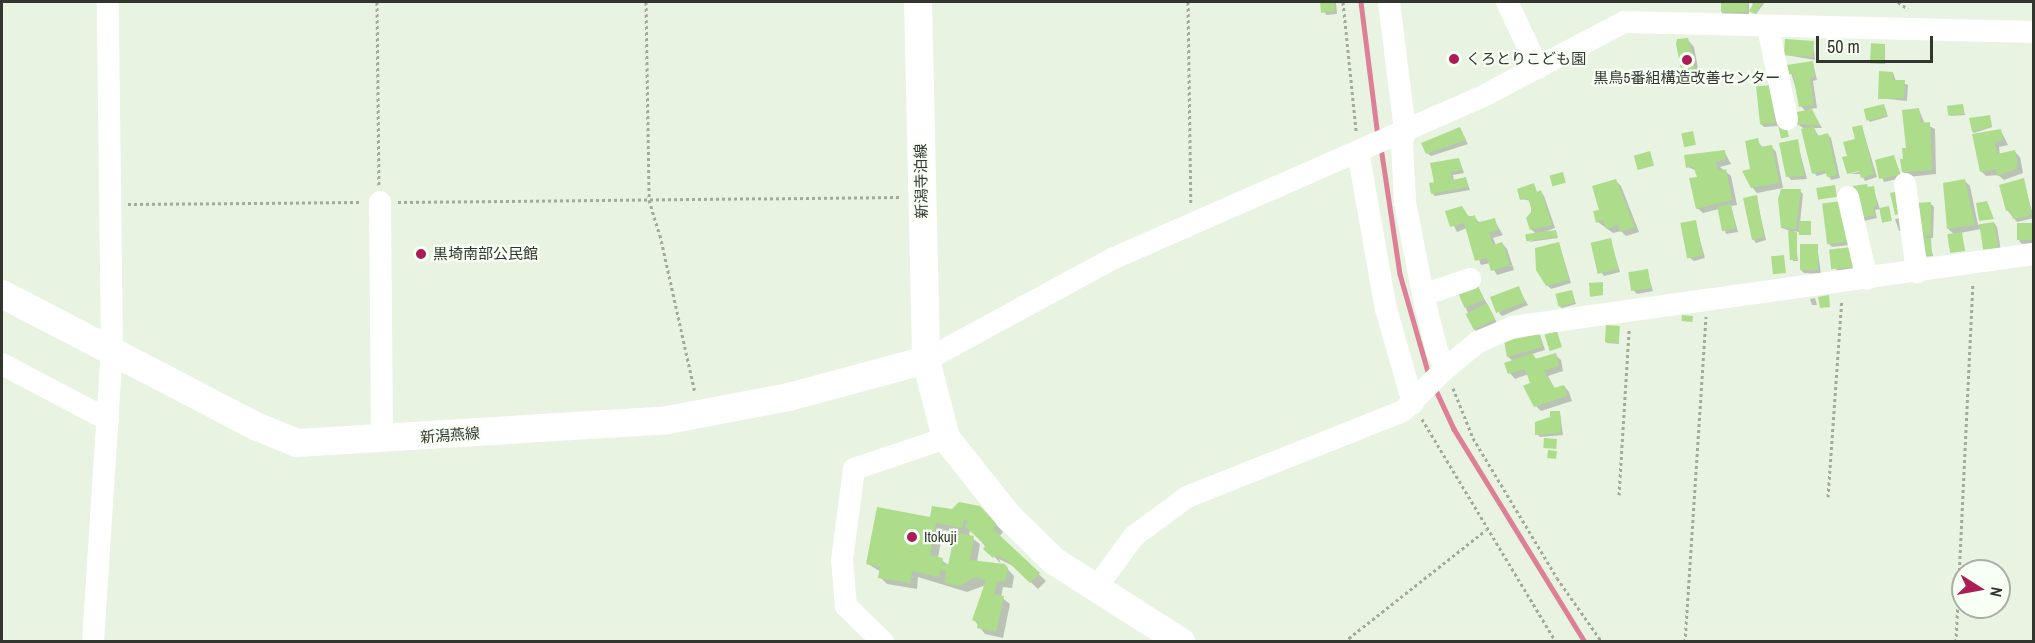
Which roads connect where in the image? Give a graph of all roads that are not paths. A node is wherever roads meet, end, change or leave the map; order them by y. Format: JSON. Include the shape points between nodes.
{"nodes":[{"id":1,"x":108,"y":2,"type":"edge"},
{"id":2,"x":918,"y":2,"type":"edge"},
{"id":3,"x":1389,"y":2,"type":"edge"},
{"id":4,"x":1507,"y":2,"type":"edge"},
{"id":5,"x":1772,"y":27,"type":"junction"},
{"id":6,"x":2034,"y":32,"type":"edge"},
{"id":7,"x":1538,"y":68,"type":"junction"},
{"id":8,"x":1787,"y":119,"type":"dead end"},
{"id":9,"x":1401,"y":133,"type":"junction"},
{"id":10,"x":1362,"y":149,"type":"junction"},
{"id":11,"x":1905,"y":184,"type":"dead end"},
{"id":12,"x":1848,"y":197,"type":"dead end"},
{"id":13,"x":380,"y":202,"type":"road end"},
{"id":14,"x":2034,"y":254,"type":"edge"},
{"id":15,"x":1917,"y":272,"type":"junction"},
{"id":16,"x":1470,"y":279,"type":"dead end"},
{"id":17,"x":1867,"y":279,"type":"junction"},
{"id":18,"x":2,"y":294,"type":"edge"},
{"id":19,"x":1423,"y":295,"type":"junction"},
{"id":20,"x":112,"y":352,"type":"junction"},
{"id":21,"x":926,"y":360,"type":"junction"},
{"id":22,"x":2,"y":364,"type":"edge"},
{"id":23,"x":1443,"y":371,"type":"junction"},
{"id":24,"x":1417,"y":399,"type":"junction"},
{"id":25,"x":108,"y":420,"type":"junction"},
{"id":26,"x":946,"y":438,"type":"junction"},
{"id":27,"x":382,"y":439,"type":"junction"},
{"id":28,"x":1096,"y":588,"type":"junction"},
{"id":29,"x":93,"y":642,"type":"edge"},
{"id":30,"x":883,"y":642,"type":"edge"},
{"id":31,"x":1180,"y":642,"type":"edge"}],
"edges":[{"from":1,"to":20,"type":"street"},
{"from":2,"to":21,"type":"main road","name":"新潟寺泊線"},
{"from":3,"to":9,"type":"street"},
{"from":4,"to":7,"type":"street"},
{"from":5,"to":6,"type":"street"},
{"from":5,"to":7,"type":"street","via":[[1624,22]]},
{"from":5,"to":8,"type":"street","via":[[1770,37]]},
{"from":7,"to":9,"type":"street"},
{"from":9,"to":10,"type":"street"},
{"from":9,"to":19,"type":"street","via":[[1406,202]]},
{"from":10,"to":21,"type":"street","via":[[1112,259]]},
{"from":10,"to":24,"type":"street","via":[[1386,309]]},
{"from":11,"to":15,"type":"street"},
{"from":12,"to":17,"type":"street"},
{"from":13,"to":27,"type":"street"},
{"from":14,"to":15,"type":"street"},
{"from":15,"to":17,"type":"street"},
{"from":16,"to":19,"type":"street"},
{"from":17,"to":23,"type":"street","via":[[1513,327],[1478,342]]},
{"from":18,"to":20,"type":"main road","name":"新潟燕線"},
{"from":19,"to":23,"type":"street"},
{"from":20,"to":25,"type":"street"},
{"from":20,"to":27,"type":"main road","name":"新潟燕線","via":[[258,428],[297,443]]},
{"from":21,"to":26,"type":"main road","name":"新潟寺泊線"},
{"from":21,"to":27,"type":"main road","name":"新潟燕線","via":[[789,397],[698,416]]},
{"from":22,"to":25,"type":"street"},
{"from":23,"to":24,"type":"street"},
{"from":24,"to":28,"type":"street","via":[[1378,424],[1334,437],[1187,497],[1134,536]]},
{"from":25,"to":29,"type":"street"},
{"from":26,"to":28,"type":"main road","via":[[1016,524],[1054,561]]},
{"from":26,"to":30,"type":"street","via":[[854,469],[842,560],[846,606]]},
{"from":28,"to":31,"type":"main road"}]}
